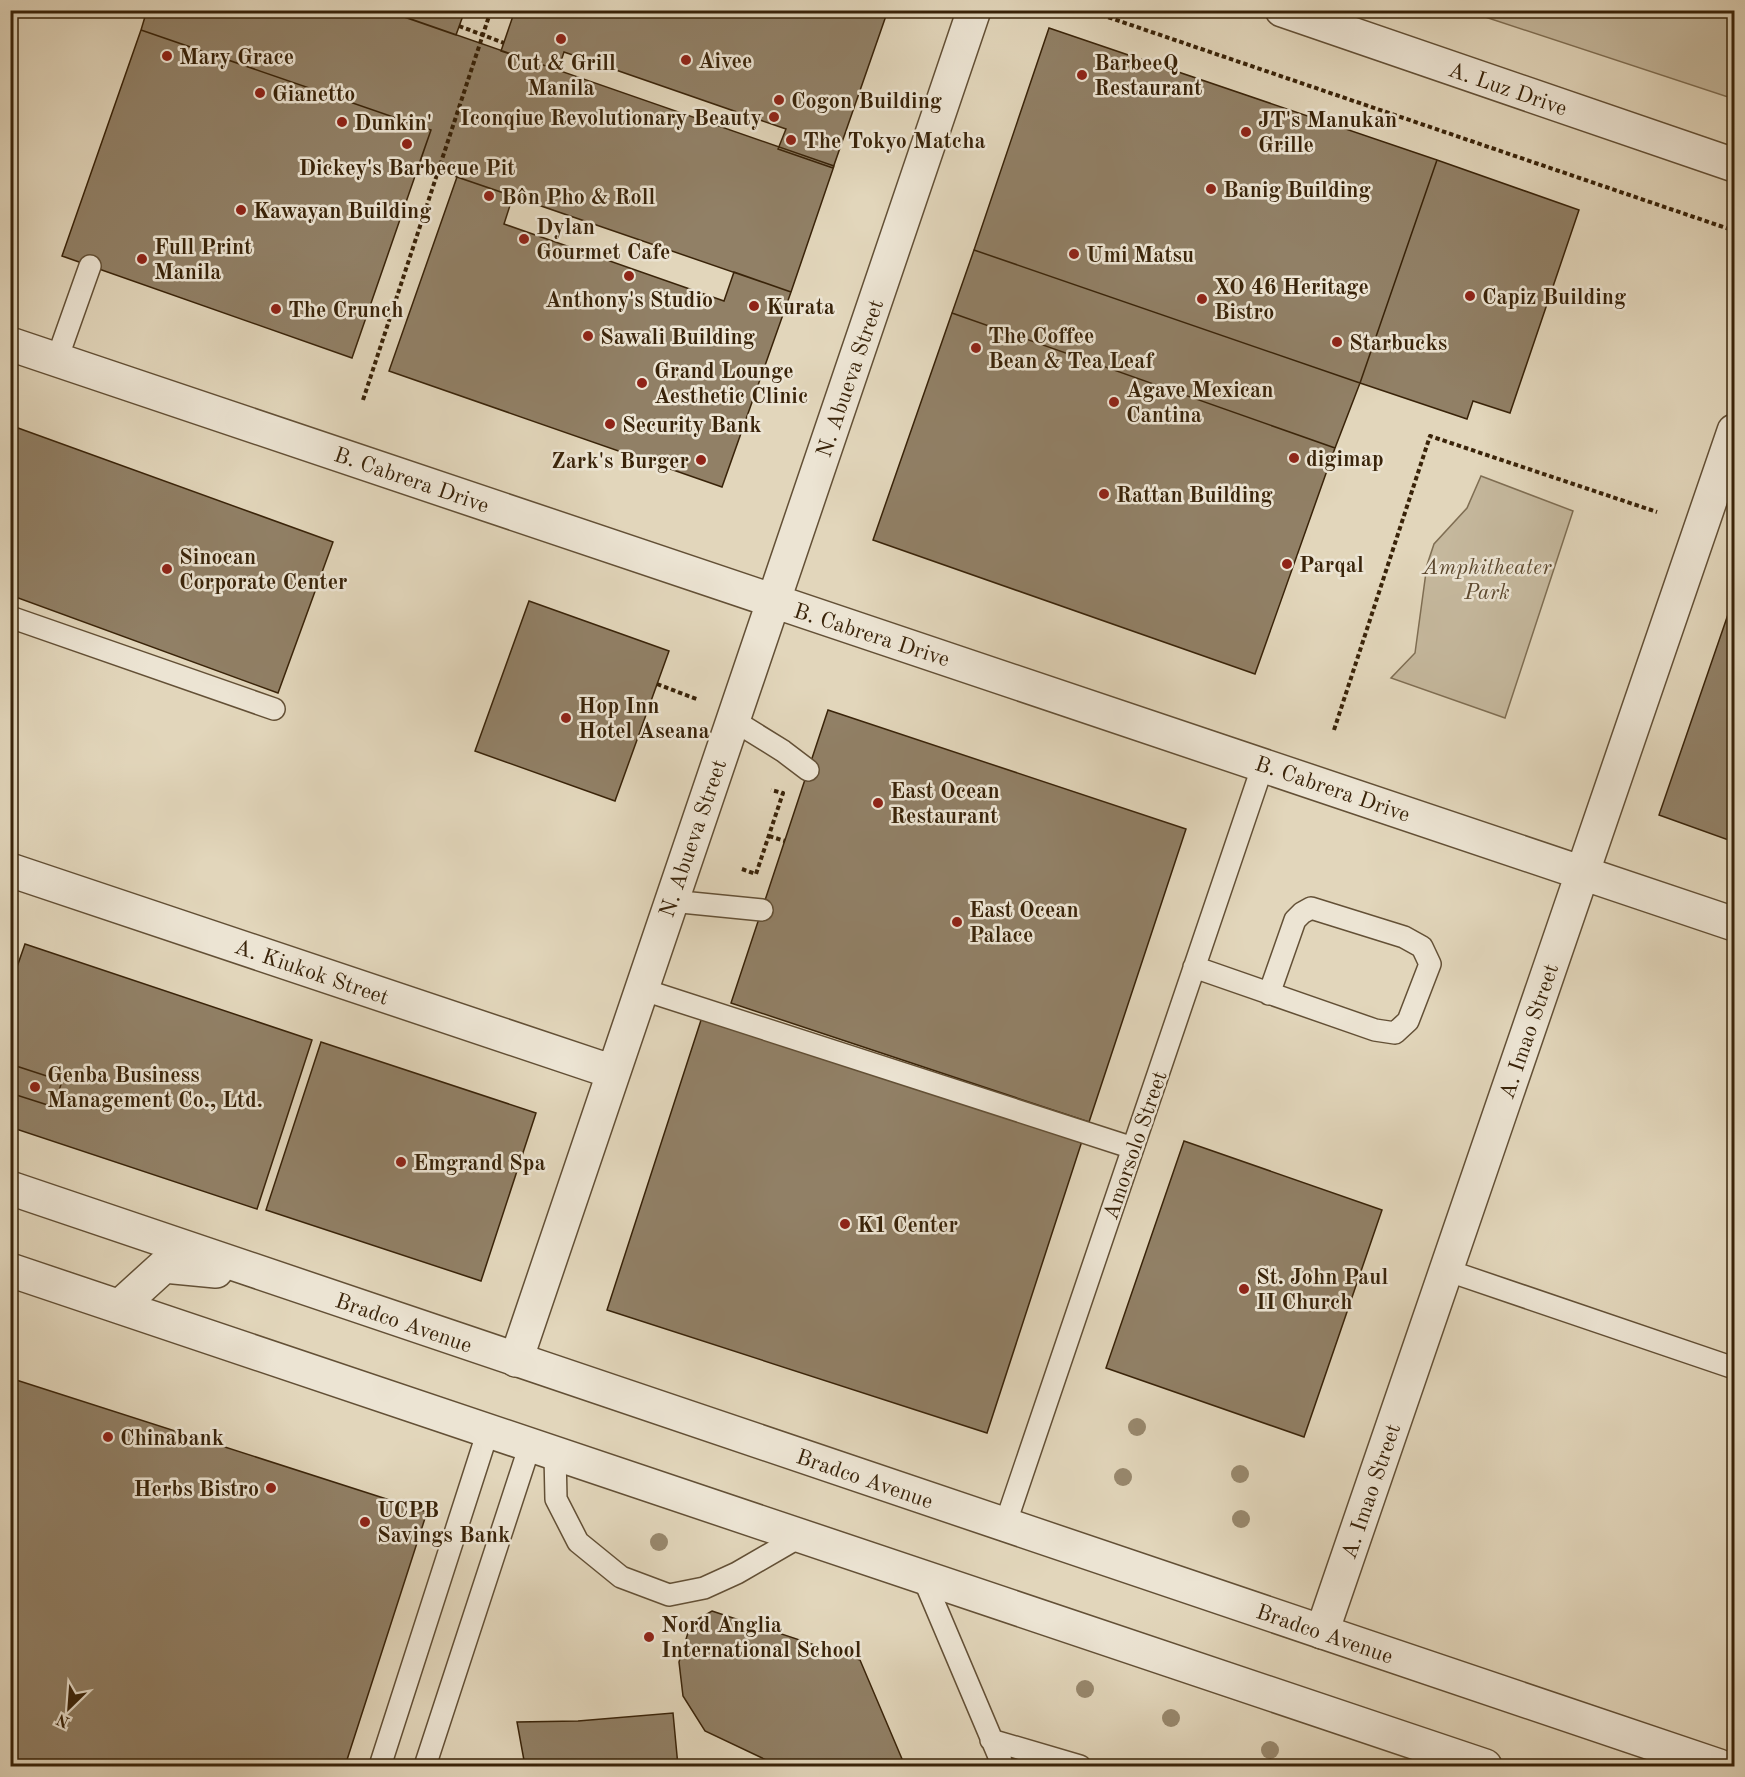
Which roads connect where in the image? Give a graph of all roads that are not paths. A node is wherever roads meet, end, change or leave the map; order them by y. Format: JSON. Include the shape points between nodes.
{"nodes":[{"id":1,"x":974,"y":10,"type":"edge"},
{"id":2,"x":1282,"y":10,"type":"edge"},
{"id":3,"x":1734,"y":165,"type":"edge"},
{"id":4,"x":90,"y":266,"type":"dead end"},
{"id":5,"x":10,"y":344,"type":"edge"},
{"id":6,"x":57,"y":359,"type":"junction"},
{"id":7,"x":1734,"y":431,"type":"edge"},
{"id":8,"x":773,"y":601,"type":"junction"},
{"id":9,"x":10,"y":617,"type":"edge"},
{"id":10,"x":274,"y":709,"type":"dead end"},
{"id":11,"x":733,"y":720,"type":"junction"},
{"id":12,"x":1263,"y":765,"type":"junction"},
{"id":13,"x":808,"y":770,"type":"dead end"},
{"id":14,"x":10,"y":870,"type":"edge"},
{"id":15,"x":1583,"y":872,"type":"junction"},
{"id":16,"x":671,"y":901,"type":"junction"},
{"id":17,"x":762,"y":910,"type":"dead end"},
{"id":18,"x":1734,"y":924,"type":"edge"},
{"id":19,"x":1194,"y":967,"type":"junction"},
{"id":20,"x":641,"y":988,"type":"junction"},
{"id":21,"x":1269,"y":994,"type":"junction"},
{"id":22,"x":613,"y":1072,"type":"junction"},
{"id":23,"x":1133,"y":1148,"type":"junction"},
{"id":24,"x":10,"y":1188,"type":"edge"},
{"id":25,"x":10,"y":1270,"type":"edge"},
{"id":26,"x":1446,"y":1270,"type":"junction"},
{"id":27,"x":266,"y":1275,"type":"junction"},
{"id":28,"x":120,"y":1306,"type":"junction"},
{"id":29,"x":516,"y":1360,"type":"junction"},
{"id":30,"x":1734,"y":1368,"type":"edge"},
{"id":31,"x":488,"y":1431,"type":"junction"},
{"id":32,"x":542,"y":1450,"type":"junction"},
{"id":33,"x":1005,"y":1526,"type":"junction"},
{"id":34,"x":801,"y":1536,"type":"junction"},
{"id":35,"x":923,"y":1577,"type":"junction"},
{"id":36,"x":1322,"y":1632,"type":"junction"},
{"id":37,"x":992,"y":1740,"type":"junction"},
{"id":38,"x":380,"y":1767,"type":"edge"},
{"id":39,"x":425,"y":1767,"type":"edge"},
{"id":40,"x":1003,"y":1767,"type":"edge"},
{"id":41,"x":1080,"y":1767,"type":"edge"},
{"id":42,"x":1485,"y":1767,"type":"edge"},
{"id":43,"x":1719,"y":1767,"type":"edge"}],
"edges":[{"from":1,"to":8,"type":"street","name":"N. Abueva Street"},
{"from":2,"to":3,"type":"street","name":"A. Luz Drive"},
{"from":4,"to":6,"type":"lane"},
{"from":5,"to":6,"type":"street","name":"B. Cabrera Drive"},
{"from":6,"to":8,"type":"street","name":"B. Cabrera Drive"},
{"from":7,"to":15,"type":"street","name":"A. Imao Street"},
{"from":8,"to":11,"type":"street","name":"N. Abueva Street"},
{"from":8,"to":12,"type":"street","name":"B. Cabrera Drive"},
{"from":9,"to":10,"type":"lane"},
{"from":11,"to":13,"type":"lane"},
{"from":11,"to":16,"type":"street","name":"N. Abueva Street"},
{"from":12,"to":15,"type":"street","name":"B. Cabrera Drive"},
{"from":12,"to":19,"type":"lane","name":"Amorsolo Street"},
{"from":14,"to":22,"type":"street","name":"A. Kiukok Street"},
{"from":15,"to":18,"type":"street","name":"B. Cabrera Drive"},
{"from":15,"to":26,"type":"street","name":"A. Imao Street"},
{"from":16,"to":17,"type":"lane"},
{"from":16,"to":20,"type":"street","name":"N. Abueva Street"},
{"from":19,"to":21,"type":"lane"},
{"from":19,"to":23,"type":"lane","name":"Amorsolo Street"},
{"from":20,"to":22,"type":"street","name":"N. Abueva Street"},
{"from":20,"to":23,"type":"lane"},
{"from":21,"to":21,"type":"lane","via":[[1375,1030],[1395,1033],[1408,1021],[1430,964],[1422,947],[1404,937],[1311,909],[1295,920]]},
{"from":22,"to":29,"type":"street","name":"N. Abueva Street"},
{"from":23,"to":33,"type":"lane","name":"Amorsolo Street"},
{"from":24,"to":27,"type":"street","name":"Bradco Avenue"},
{"from":25,"to":28,"type":"street"},
{"from":26,"to":30,"type":"lane"},
{"from":26,"to":36,"type":"street","name":"A. Imao Street"},
{"from":27,"to":28,"type":"street","via":[[164,1266]]},
{"from":27,"to":29,"type":"street","name":"Bradco Avenue"},
{"from":28,"to":31,"type":"street"},
{"from":29,"to":33,"type":"street","name":"Bradco Avenue"},
{"from":31,"to":32,"type":"street"},
{"from":31,"to":38,"type":"lane"},
{"from":32,"to":34,"type":"street"},
{"from":32,"to":34,"type":"lane","via":[[556,1499],[578,1542],[621,1577],[669,1595],[704,1588]]},
{"from":32,"to":39,"type":"lane"},
{"from":33,"to":36,"type":"street","name":"Bradco Avenue"},
{"from":34,"to":35,"type":"street"},
{"from":35,"to":37,"type":"lane"},
{"from":35,"to":42,"type":"street"},
{"from":36,"to":43,"type":"street","name":"Bradco Avenue"},
{"from":37,"to":40,"type":"lane"},
{"from":37,"to":41,"type":"lane"}]}
